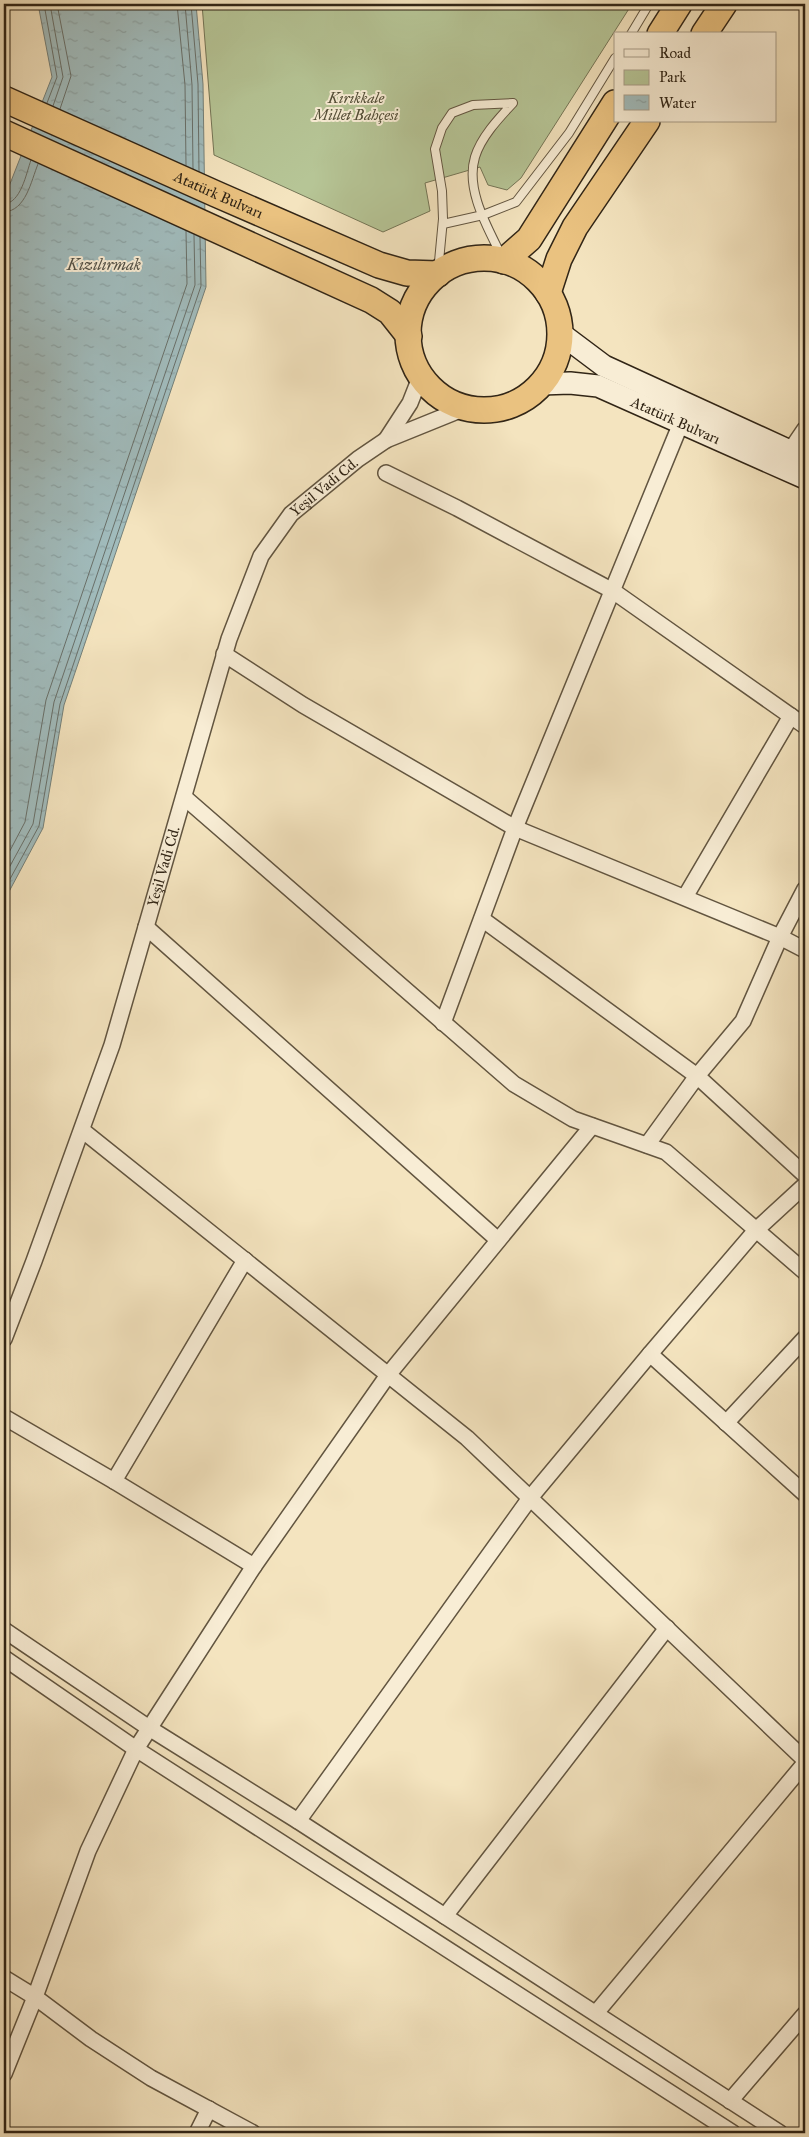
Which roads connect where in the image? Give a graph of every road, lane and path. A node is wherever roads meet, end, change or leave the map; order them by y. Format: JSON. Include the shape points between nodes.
{"nodes":[{"id":1,"x":649,"y":4,"type":"edge"},
{"id":2,"x":679,"y":4,"type":"edge"},
{"id":3,"x":724,"y":4,"type":"edge"},
{"id":4,"x":632,"y":32,"type":"edge"},
{"id":5,"x":661,"y":32,"type":"edge"},
{"id":6,"x":705,"y":32,"type":"edge"},
{"id":7,"x":614,"y":60,"type":"edge"},
{"id":8,"x":4,"y":99,"type":"edge"},
{"id":9,"x":614,"y":105,"type":"edge"},
{"id":10,"x":646,"y":122,"type":"edge"},
{"id":11,"x":4,"y":133,"type":"edge"},
{"id":12,"x":483,"y":214,"type":"junction"},
{"id":13,"x":443,"y":224,"type":"junction"},
{"id":14,"x":504,"y":261,"type":"junction"},
{"id":15,"x":438,"y":274,"type":"junction"},
{"id":16,"x":548,"y":293,"type":"junction"},
{"id":17,"x":560,"y":333,"type":"junction"},
{"id":18,"x":409,"y":336,"type":"junction"},
{"id":19,"x":420,"y":375,"type":"junction"},
{"id":20,"x":541,"y":384,"type":"junction"},
{"id":21,"x":465,"y":408,"type":"junction"},
{"id":22,"x":681,"y":423,"type":"junction"},
{"id":23,"x":805,"y":429,"type":"edge"},
{"id":24,"x":386,"y":440,"type":"junction"},
{"id":25,"x":798,"y":454,"type":"edge"},
{"id":26,"x":386,"y":473,"type":"dead end"},
{"id":27,"x":805,"y":478,"type":"edge"},
{"id":28,"x":613,"y":591,"type":"junction"},
{"id":29,"x":224,"y":654,"type":"junction"},
{"id":30,"x":791,"y":716,"type":"junction"},
{"id":31,"x":805,"y":726,"type":"edge"},
{"id":32,"x":184,"y":797,"type":"junction"},
{"id":33,"x":515,"y":828,"type":"junction"},
{"id":34,"x":805,"y":889,"type":"edge"},
{"id":35,"x":685,"y":897,"type":"junction"},
{"id":36,"x":482,"y":919,"type":"junction"},
{"id":37,"x":146,"y":927,"type":"junction"},
{"id":38,"x":780,"y":936,"type":"junction"},
{"id":39,"x":805,"y":950,"type":"edge"},
{"id":40,"x":443,"y":1023,"type":"junction"},
{"id":41,"x":697,"y":1076,"type":"junction"},
{"id":42,"x":592,"y":1126,"type":"junction"},
{"id":43,"x":82,"y":1130,"type":"junction"},
{"id":44,"x":647,"y":1145,"type":"junction"},
{"id":45,"x":805,"y":1175,"type":"edge"},
{"id":46,"x":805,"y":1185,"type":"edge"},
{"id":47,"x":756,"y":1230,"type":"junction"},
{"id":48,"x":498,"y":1240,"type":"junction"},
{"id":49,"x":245,"y":1260,"type":"junction"},
{"id":50,"x":805,"y":1272,"type":"edge"},
{"id":51,"x":805,"y":1338,"type":"edge"},
{"id":52,"x":4,"y":1339,"type":"edge"},
{"id":53,"x":650,"y":1354,"type":"junction"},
{"id":54,"x":388,"y":1374,"type":"junction"},
{"id":55,"x":4,"y":1417,"type":"edge"},
{"id":56,"x":726,"y":1423,"type":"junction"},
{"id":57,"x":114,"y":1481,"type":"junction"},
{"id":58,"x":805,"y":1494,"type":"edge"},
{"id":59,"x":530,"y":1498,"type":"junction"},
{"id":60,"x":254,"y":1566,"type":"junction"},
{"id":61,"x":667,"y":1628,"type":"junction"},
{"id":62,"x":4,"y":1630,"type":"edge"},
{"id":63,"x":4,"y":1658,"type":"edge"},
{"id":64,"x":149,"y":1728,"type":"junction"},
{"id":65,"x":136,"y":1749,"type":"junction"},
{"id":66,"x":805,"y":1762,"type":"edge"},
{"id":67,"x":298,"y":1820,"type":"junction"},
{"id":68,"x":445,"y":1916,"type":"junction"},
{"id":69,"x":4,"y":1978,"type":"edge"},
{"id":70,"x":35,"y":1997,"type":"junction"},
{"id":71,"x":596,"y":2014,"type":"junction"},
{"id":72,"x":805,"y":2014,"type":"edge"},
{"id":73,"x":4,"y":2074,"type":"edge"},
{"id":74,"x":730,"y":2101,"type":"junction"},
{"id":75,"x":209,"y":2109,"type":"junction"},
{"id":76,"x":197,"y":2133,"type":"edge"},
{"id":77,"x":253,"y":2133,"type":"edge"},
{"id":78,"x":733,"y":2133,"type":"edge"},
{"id":79,"x":780,"y":2133,"type":"edge"}],
"edges":[{"from":1,"to":4,"type":"lane"},
{"from":2,"to":5,"type":"highway"},
{"from":3,"to":6,"type":"highway"},
{"from":7,"to":12,"type":"lane","via":[[569,132],[516,202]]},
{"from":8,"to":15,"type":"highway","name":"Atatürk Bulvarı","via":[[379,265],[407,273]]},
{"from":9,"to":14,"type":"highway","via":[[528,238]]},
{"from":10,"to":16,"type":"highway","via":[[575,227],[559,259]]},
{"from":11,"to":18,"type":"highway","via":[[371,300],[390,312]]},
{"from":12,"to":13,"type":"lane"},
{"from":12,"to":13,"type":"lane","via":[[472,183],[475,157],[499,118],[514,103],[473,105],[452,113],[442,128],[436,148]]},
{"from":12,"to":14,"type":"lane"},
{"from":13,"to":15,"type":"lane"},
{"from":14,"to":15,"type":"highway","via":[[462,261]]},
{"from":14,"to":16,"type":"highway","via":[[529,273]]},
{"from":15,"to":18,"type":"highway","via":[[419,295],[413,308]]},
{"from":16,"to":17,"type":"highway","via":[[555,306]]},
{"from":17,"to":20,"type":"highway","via":[[555,360]]},
{"from":17,"to":25,"type":"main road","name":"Atatürk Bulvarı","via":[[604,366]]},
{"from":18,"to":19,"type":"highway","via":[[412,356]]},
{"from":19,"to":21,"type":"highway","via":[[440,396]]},
{"from":19,"to":24,"type":"street","via":[[410,403]]},
{"from":20,"to":21,"type":"highway","via":[[519,402],[506,407],[492,410]]},
{"from":20,"to":22,"type":"main road","name":"Atatürk Bulvarı","via":[[598,386]]},
{"from":21,"to":24,"type":"street"},
{"from":22,"to":27,"type":"main road","name":"Atatürk Bulvarı"},
{"from":22,"to":28,"type":"street"},
{"from":23,"to":25,"type":"street"},
{"from":24,"to":29,"type":"street","name":"Yeşil Vadi Cd.","via":[[291,514],[261,556]]},
{"from":26,"to":28,"type":"street"},
{"from":28,"to":30,"type":"street"},
{"from":28,"to":33,"type":"street"},
{"from":29,"to":32,"type":"street","name":"Yeşil Vadi Cd."},
{"from":29,"to":33,"type":"street","via":[[303,705]]},
{"from":30,"to":31,"type":"street"},
{"from":30,"to":35,"type":"street"},
{"from":32,"to":37,"type":"street","name":"Yeşil Vadi Cd."},
{"from":32,"to":40,"type":"street"},
{"from":33,"to":35,"type":"street"},
{"from":33,"to":36,"type":"street"},
{"from":34,"to":38,"type":"street"},
{"from":35,"to":38,"type":"street"},
{"from":36,"to":40,"type":"street"},
{"from":36,"to":41,"type":"street"},
{"from":37,"to":43,"type":"street","name":"Yeşil Vadi Cd.","via":[[112,1045]]},
{"from":37,"to":48,"type":"street"},
{"from":38,"to":39,"type":"street"},
{"from":38,"to":41,"type":"street","via":[[743,1021]]},
{"from":40,"to":42,"type":"street","via":[[514,1084],[572,1119]]},
{"from":41,"to":44,"type":"street"},
{"from":41,"to":45,"type":"street"},
{"from":42,"to":44,"type":"street"},
{"from":42,"to":48,"type":"street"},
{"from":43,"to":49,"type":"street"},
{"from":43,"to":52,"type":"street","name":"Yeşil Vadi Cd."},
{"from":44,"to":47,"type":"street","via":[[666,1152]]},
{"from":46,"to":47,"type":"street"},
{"from":47,"to":50,"type":"street"},
{"from":47,"to":53,"type":"street"},
{"from":48,"to":54,"type":"street"},
{"from":49,"to":54,"type":"street"},
{"from":49,"to":57,"type":"street"},
{"from":51,"to":56,"type":"street"},
{"from":53,"to":56,"type":"street"},
{"from":53,"to":59,"type":"street"},
{"from":54,"to":59,"type":"street","via":[[467,1438]]},
{"from":54,"to":60,"type":"street"},
{"from":55,"to":57,"type":"street"},
{"from":56,"to":58,"type":"street"},
{"from":57,"to":60,"type":"street"},
{"from":59,"to":61,"type":"street"},
{"from":59,"to":67,"type":"street"},
{"from":60,"to":64,"type":"street"},
{"from":61,"to":66,"type":"street"},
{"from":61,"to":68,"type":"street"},
{"from":62,"to":64,"type":"street"},
{"from":63,"to":65,"type":"street"},
{"from":64,"to":65,"type":"street"},
{"from":64,"to":67,"type":"street"},
{"from":65,"to":70,"type":"street","via":[[88,1852]]},
{"from":65,"to":78,"type":"street"},
{"from":66,"to":71,"type":"street"},
{"from":67,"to":68,"type":"street"},
{"from":68,"to":71,"type":"street"},
{"from":69,"to":70,"type":"street"},
{"from":70,"to":73,"type":"street"},
{"from":70,"to":75,"type":"street","via":[[90,2039],[151,2078]]},
{"from":71,"to":74,"type":"street"},
{"from":72,"to":74,"type":"street"},
{"from":74,"to":79,"type":"street"},
{"from":75,"to":76,"type":"street"},
{"from":75,"to":77,"type":"street"}]}
